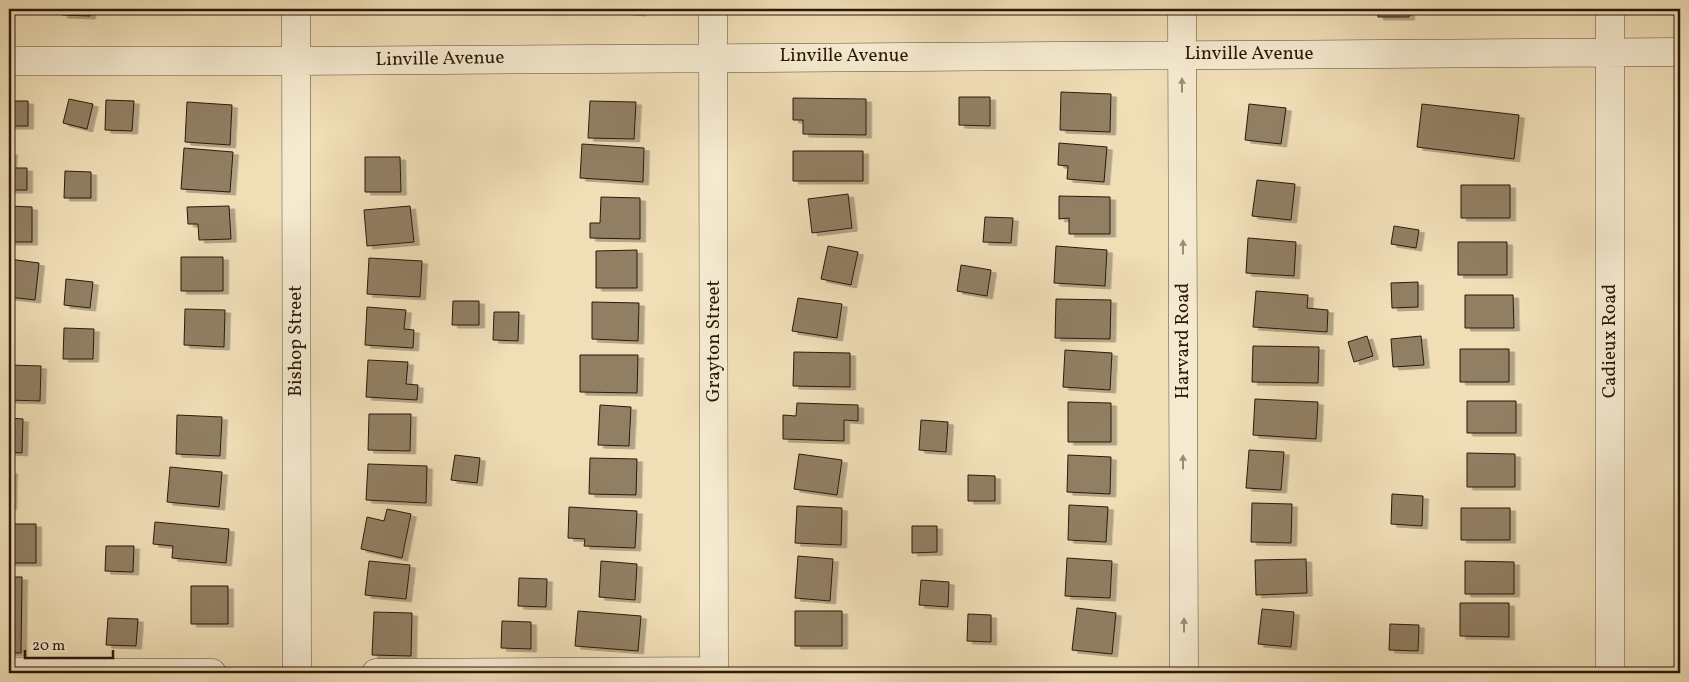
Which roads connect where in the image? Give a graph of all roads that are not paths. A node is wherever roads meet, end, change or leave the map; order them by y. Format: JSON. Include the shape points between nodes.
{"nodes":[{"id":1,"x":296,"y":9,"type":"edge"},
{"id":2,"x":713,"y":9,"type":"edge"},
{"id":3,"x":1182,"y":9,"type":"edge"},
{"id":4,"x":1610,"y":9,"type":"edge"},
{"id":5,"x":1610,"y":52,"type":"junction"},
{"id":6,"x":1680,"y":52,"type":"edge"},
{"id":7,"x":1182,"y":55,"type":"junction"},
{"id":8,"x":713,"y":57,"type":"junction"},
{"id":9,"x":9,"y":61,"type":"edge"},
{"id":10,"x":296,"y":61,"type":"junction"},
{"id":11,"x":9,"y":672,"type":"edge"},
{"id":12,"x":714,"y":672,"type":"edge"},
{"id":13,"x":212,"y":673,"type":"edge"},
{"id":14,"x":296,"y":673,"type":"edge"},
{"id":15,"x":376,"y":673,"type":"edge"},
{"id":16,"x":1184,"y":673,"type":"edge"},
{"id":17,"x":1610,"y":673,"type":"edge"}],
"edges":[{"from":1,"to":10,"type":"street","name":"Bishop Street"},
{"from":2,"to":8,"type":"street","name":"Grayton Street"},
{"from":3,"to":7,"type":"street","name":"Harvard Road"},
{"from":4,"to":5,"type":"street","name":"Cadieux Road"},
{"from":5,"to":6,"type":"street","name":"Linville Avenue"},
{"from":5,"to":7,"type":"street","name":"Linville Avenue"},
{"from":5,"to":17,"type":"street","name":"Cadieux Road"},
{"from":7,"to":8,"type":"street","name":"Linville Avenue"},
{"from":16,"to":7,"type":"street","name":"Harvard Road","one_way":true},
{"from":8,"to":10,"type":"street","name":"Linville Avenue"},
{"from":8,"to":12,"type":"street","name":"Grayton Street"},
{"from":9,"to":10,"type":"street","name":"Linville Avenue"},
{"from":10,"to":14,"type":"street","name":"Bishop Street"},
{"from":11,"to":13,"type":"street"},
{"from":12,"to":15,"type":"street"}]}
